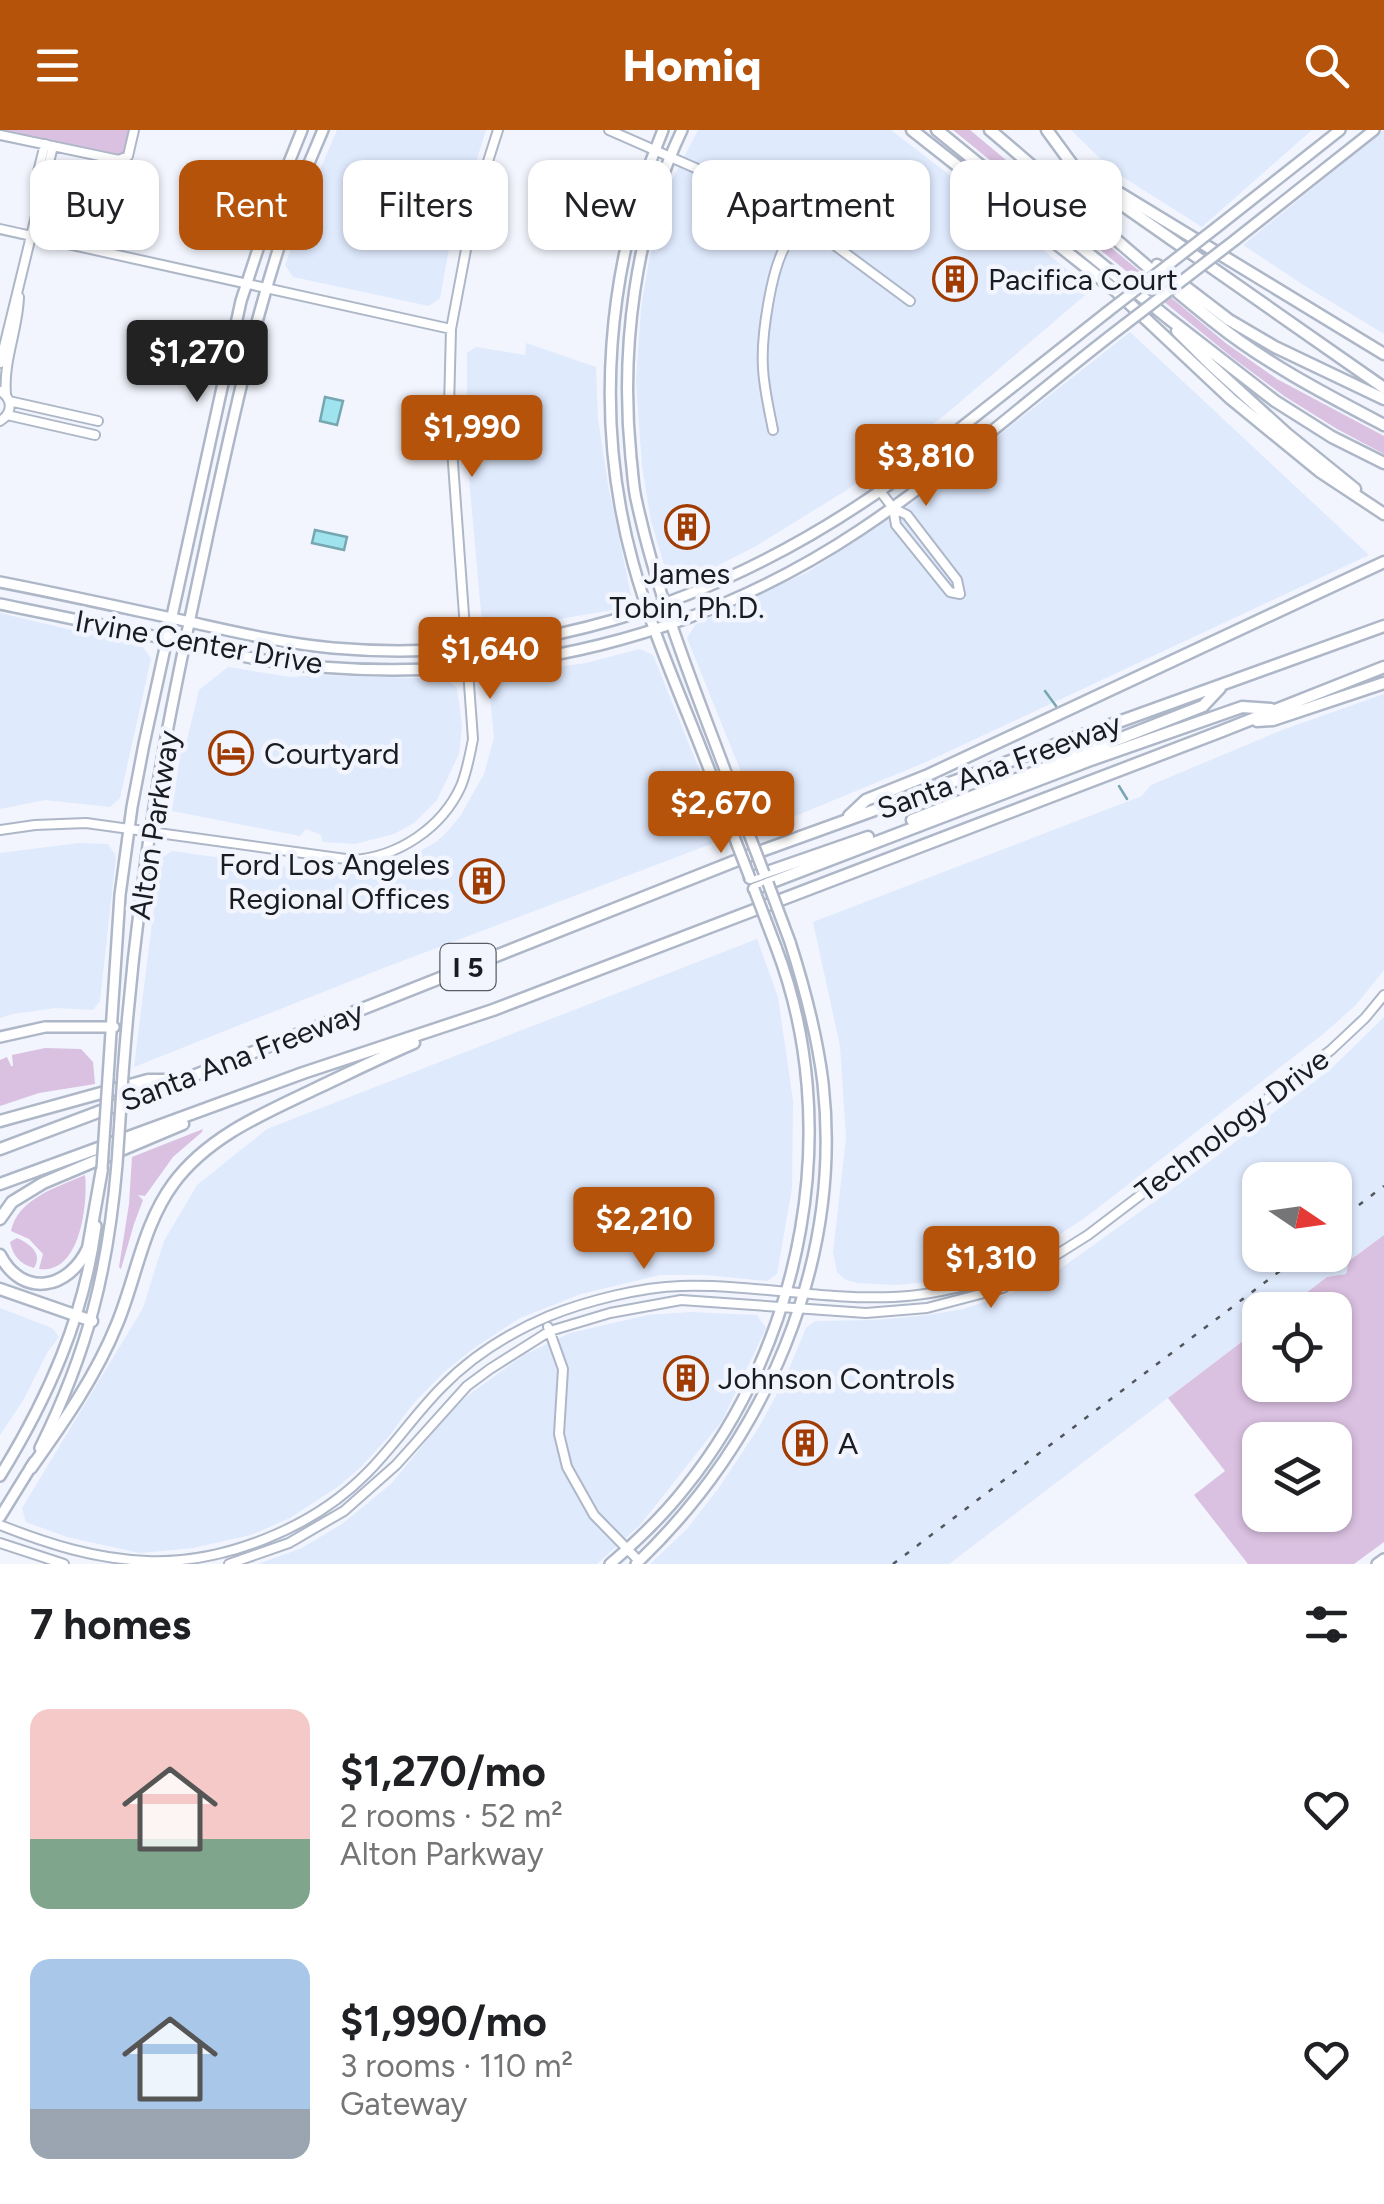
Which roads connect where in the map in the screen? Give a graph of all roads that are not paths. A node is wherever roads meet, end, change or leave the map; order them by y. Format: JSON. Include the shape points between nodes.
{"nodes":[{"id":1,"x":134,"y":130,"type":"edge"},
{"id":2,"x":302,"y":130,"type":"edge"},
{"id":3,"x":324,"y":130,"type":"edge"},
{"id":4,"x":498,"y":130,"type":"edge"},
{"id":5,"x":609,"y":130,"type":"edge"},
{"id":6,"x":663,"y":130,"type":"edge"},
{"id":7,"x":682,"y":130,"type":"edge"},
{"id":8,"x":912,"y":130,"type":"edge"},
{"id":9,"x":937,"y":130,"type":"edge"},
{"id":10,"x":990,"y":130,"type":"edge"},
{"id":11,"x":1048,"y":130,"type":"edge"},
{"id":12,"x":1340,"y":130,"type":"edge"},
{"id":13,"x":1374,"y":130,"type":"edge"},
{"id":14,"x":0,"y":135,"type":"edge"},
{"id":15,"x":49,"y":145,"type":"junction"},
{"id":16,"x":655,"y":149,"type":"junction"},
{"id":17,"x":670,"y":158,"type":"junction"},
{"id":18,"x":43,"y":160,"type":"edge"},
{"id":19,"x":1025,"y":160,"type":"edge"},
{"id":20,"x":692,"y":167,"type":"edge"},
{"id":21,"x":0,"y":229,"type":"edge"},
{"id":22,"x":30,"y":236,"type":"edge"},
{"id":23,"x":1122,"y":239,"type":"edge"},
{"id":24,"x":30,"y":240,"type":"edge"},
{"id":25,"x":1122,"y":243,"type":"edge"},
{"id":26,"x":95,"y":250,"type":"edge"},
{"id":27,"x":782,"y":250,"type":"edge"},
{"id":28,"x":841,"y":250,"type":"edge"},
{"id":29,"x":247,"y":283,"type":"junction"},
{"id":30,"x":266,"y":287,"type":"junction"},
{"id":31,"x":19,"y":288,"type":"junction"},
{"id":32,"x":910,"y":301,"type":"dead end"},
{"id":33,"x":1168,"y":318,"type":"junction"},
{"id":34,"x":451,"y":329,"type":"junction"},
{"id":35,"x":1384,"y":354,"type":"edge"},
{"id":36,"x":0,"y":363,"type":"edge"},
{"id":37,"x":1384,"y":388,"type":"edge"},
{"id":38,"x":5,"y":395,"type":"edge"},
{"id":39,"x":1384,"y":398,"type":"edge"},
{"id":40,"x":3,"y":418,"type":"edge"},
{"id":41,"x":98,"y":421,"type":"dead end"},
{"id":42,"x":1384,"y":425,"type":"edge"},
{"id":43,"x":773,"y":430,"type":"dead end"},
{"id":44,"x":95,"y":435,"type":"dead end"},
{"id":45,"x":1384,"y":463,"type":"edge"},
{"id":46,"x":880,"y":491,"type":"junction"},
{"id":47,"x":893,"y":508,"type":"junction"},
{"id":48,"x":1384,"y":513,"type":"edge"},
{"id":49,"x":1384,"y":562,"type":"edge"},
{"id":50,"x":0,"y":582,"type":"edge"},
{"id":51,"x":0,"y":604,"type":"edge"},
{"id":52,"x":665,"y":605,"type":"junction"},
{"id":53,"x":649,"y":611,"type":"junction"},
{"id":54,"x":171,"y":618,"type":"junction"},
{"id":55,"x":190,"y":622,"type":"junction"},
{"id":56,"x":671,"y":624,"type":"junction"},
{"id":57,"x":1384,"y":626,"type":"edge"},
{"id":58,"x":656,"y":630,"type":"junction"},
{"id":59,"x":166,"y":640,"type":"junction"},
{"id":60,"x":186,"y":644,"type":"junction"},
{"id":61,"x":466,"y":648,"type":"junction"},
{"id":62,"x":1384,"y":667,"type":"edge"},
{"id":63,"x":468,"y":668,"type":"junction"},
{"id":64,"x":1384,"y":683,"type":"edge"},
{"id":65,"x":1221,"y":687,"type":"junction"},
{"id":66,"x":1278,"y":710,"type":"junction"},
{"id":67,"x":1246,"y":722,"type":"junction"},
{"id":68,"x":843,"y":822,"type":"junction"},
{"id":69,"x":129,"y":829,"type":"junction"},
{"id":70,"x":0,"y":830,"type":"edge"},
{"id":71,"x":150,"y":832,"type":"junction"},
{"id":72,"x":882,"y":835,"type":"junction"},
{"id":73,"x":766,"y":878,"type":"junction"},
{"id":74,"x":752,"y":884,"type":"junction"},
{"id":75,"x":1384,"y":995,"type":"edge"},
{"id":76,"x":493,"y":1010,"type":"junction"},
{"id":77,"x":112,"y":1027,"type":"junction"},
{"id":78,"x":127,"y":1028,"type":"junction"},
{"id":79,"x":0,"y":1037,"type":"edge"},
{"id":80,"x":306,"y":1072,"type":"junction"},
{"id":81,"x":184,"y":1080,"type":"junction"},
{"id":82,"x":0,"y":1121,"type":"edge"},
{"id":83,"x":0,"y":1150,"type":"edge"},
{"id":84,"x":102,"y":1169,"type":"junction"},
{"id":85,"x":0,"y":1184,"type":"edge"},
{"id":86,"x":0,"y":1219,"type":"edge"},
{"id":87,"x":0,"y":1255,"type":"edge"},
{"id":88,"x":1020,"y":1275,"type":"junction"},
{"id":89,"x":0,"y":1289,"type":"edge"},
{"id":90,"x":786,"y":1291,"type":"junction"},
{"id":91,"x":803,"y":1293,"type":"junction"},
{"id":92,"x":781,"y":1307,"type":"junction"},
{"id":93,"x":798,"y":1308,"type":"junction"},
{"id":94,"x":77,"y":1316,"type":"junction"},
{"id":95,"x":545,"y":1318,"type":"junction"},
{"id":96,"x":92,"y":1320,"type":"junction"},
{"id":97,"x":550,"y":1331,"type":"junction"},
{"id":98,"x":31,"y":1468,"type":"junction"},
{"id":99,"x":0,"y":1476,"type":"edge"},
{"id":100,"x":0,"y":1517,"type":"edge"},
{"id":101,"x":0,"y":1525,"type":"edge"},
{"id":102,"x":0,"y":1543,"type":"edge"},
{"id":103,"x":628,"y":1548,"type":"junction"},
{"id":104,"x":164,"y":1562,"type":"edge"},
{"id":105,"x":638,"y":1562,"type":"edge"},
{"id":106,"x":64,"y":1564,"type":"edge"},
{"id":107,"x":228,"y":1564,"type":"edge"},
{"id":108,"x":610,"y":1564,"type":"edge"}],
"edges":[{"from":1,"to":15,"type":"street","via":[[128,156],[119,160]]},
{"from":2,"to":29,"type":"main road","name":"Alton Parkway"},
{"from":3,"to":30,"type":"main road","name":"Alton Parkway"},
{"from":4,"to":34,"type":"street","via":[[475,202]]},
{"from":5,"to":16,"type":"street"},
{"from":6,"to":16,"type":"main road"},
{"from":7,"to":17,"type":"main road"},
{"from":8,"to":48,"type":"highway","via":[[1101,279],[1304,459]]},
{"from":9,"to":33,"type":"highway"},
{"from":10,"to":19,"type":"highway"},
{"from":11,"to":35,"type":"highway","via":[[1106,186]]},
{"from":11,"to":37,"type":"highway","via":[[1098,188]]},
{"from":12,"to":46,"type":"main road","name":"Irvine Center Drive","bridge":true},
{"from":13,"to":47,"type":"main road","name":"Irvine Center Drive","bridge":true},
{"from":14,"to":15,"type":"street"},
{"from":15,"to":18,"type":"street"},
{"from":16,"to":17,"type":"street"},
{"from":16,"to":53,"type":"main road","via":[[624,249],[610,366],[618,501]]},
{"from":17,"to":20,"type":"street"},
{"from":17,"to":52,"type":"main road","via":[[643,249],[628,365],[636,498]]},
{"from":21,"to":22,"type":"street"},
{"from":23,"to":39,"type":"highway","via":[[1229,320]]},
{"from":24,"to":31,"type":"street"},
{"from":25,"to":42,"type":"highway","via":[[1269,361]]},
{"from":26,"to":29,"type":"street"},
{"from":27,"to":43,"type":"street","via":[[762,367]]},
{"from":28,"to":32,"type":"street"},
{"from":29,"to":30,"type":"street"},
{"from":29,"to":54,"type":"main road","name":"Alton Parkway"},
{"from":30,"to":34,"type":"street"},
{"from":30,"to":55,"type":"main road","name":"Alton Parkway"},
{"from":31,"to":36,"type":"street"},
{"from":31,"to":38,"type":"street"},
{"from":33,"to":45,"type":"highway","via":[[1274,401]]},
{"from":33,"to":48,"type":"highway","via":[[1224,377]]},
{"from":34,"to":61,"type":"street","via":[[449,408]]},
{"from":38,"to":40,"type":"street","via":[[10,407]]},
{"from":38,"to":41,"type":"street"},
{"from":40,"to":44,"type":"street"},
{"from":46,"to":47,"type":"street"},
{"from":46,"to":52,"type":"main road","name":"Irvine Center Drive","via":[[762,562]]},
{"from":47,"to":47,"type":"street","via":[[896,524],[950,592],[960,594],[957,580],[908,515]]},
{"from":47,"to":56,"type":"main road","name":"Irvine Center Drive","via":[[800,566]]},
{"from":49,"to":68,"type":"highway","via":[[866,800]]},
{"from":50,"to":54,"type":"main road","name":"Irvine Center Drive"},
{"from":51,"to":59,"type":"main road","name":"Irvine Center Drive"},
{"from":52,"to":53,"type":"main road","name":"Irvine Center Drive"},
{"from":52,"to":56,"type":"main road"},
{"from":53,"to":58,"type":"main road"},
{"from":53,"to":61,"type":"main road","name":"Irvine Center Drive","via":[[558,635]]},
{"from":54,"to":55,"type":"main road","name":"Irvine Center Drive"},
{"from":54,"to":59,"type":"main road","name":"Alton Parkway"},
{"from":55,"to":60,"type":"main road","name":"Alton Parkway"},
{"from":55,"to":61,"type":"main road","name":"Irvine Center Drive","via":[[335,648]]},
{"from":56,"to":58,"type":"main road","name":"Irvine Center Drive"},
{"from":56,"to":73,"type":"main road","bridge":true},
{"from":57,"to":65,"type":"highway","name":"Santa Ana Freeway","number":"I 5"},
{"from":58,"to":63,"type":"main road","name":"Irvine Center Drive","via":[[572,654]]},
{"from":58,"to":74,"type":"main road","bridge":true},
{"from":59,"to":60,"type":"main road","name":"Irvine Center Drive"},
{"from":59,"to":69,"type":"main road","name":"Alton Parkway"},
{"from":60,"to":63,"type":"main road","name":"Irvine Center Drive","via":[[318,667]]},
{"from":60,"to":71,"type":"main road","name":"Alton Parkway"},
{"from":61,"to":63,"type":"street"},
{"from":62,"to":66,"type":"highway","name":"Santa Ana Freeway","number":"I 5"},
{"from":63,"to":71,"type":"street","via":[[473,739],[462,782],[437,820],[410,842],[353,860]]},
{"from":64,"to":67,"type":"highway","via":[[1273,720]]},
{"from":65,"to":68,"type":"highway","name":"Santa Ana Freeway","number":"I 5"},
{"from":65,"to":72,"type":"highway","via":[[1203,706]]},
{"from":66,"to":67,"type":"highway","name":"Santa Ana Freeway","number":"I 5"},
{"from":66,"to":72,"type":"highway","via":[[1242,707]]},
{"from":67,"to":76,"type":"highway","name":"Santa Ana Freeway","number":"I 5"},
{"from":68,"to":81,"type":"highway","name":"Santa Ana Freeway","number":"I 5"},
{"from":69,"to":70,"type":"street","via":[[75,823]]},
{"from":69,"to":71,"type":"street"},
{"from":69,"to":77,"type":"main road","name":"Alton Parkway"},
{"from":71,"to":78,"type":"main road","name":"Alton Parkway"},
{"from":72,"to":73,"type":"highway"},
{"from":73,"to":74,"type":"highway","bridge":true},
{"from":73,"to":91,"type":"main road","bridge":true,"via":[[814,1025],[823,1086],[820,1217]]},
{"from":74,"to":90,"type":"main road","bridge":true,"via":[[791,987],[808,1088],[808,1172]]},
{"from":75,"to":88,"type":"street","name":"Technology Drive","via":[[1331,1050],[1088,1235]]},
{"from":76,"to":80,"type":"highway","name":"Santa Ana Freeway","number":"I 5"},
{"from":76,"to":98,"type":"highway","via":[[254,1118],[195,1159],[158,1209],[104,1352]]},
{"from":77,"to":78,"type":"main road"},
{"from":77,"to":79,"type":"main road","via":[[45,1027]]},
{"from":77,"to":84,"type":"main road","name":"Alton Parkway","bridge":true},
{"from":78,"to":96,"type":"main road","name":"Alton Parkway","bridge":true,"via":[[109,1241]]},
{"from":80,"to":85,"type":"highway","name":"Santa Ana Freeway","number":"I 5"},
{"from":80,"to":86,"type":"highway","via":[[43,1183],[12,1202]]},
{"from":81,"to":82,"type":"highway","via":[[148,1080]]},
{"from":81,"to":83,"type":"highway","name":"Santa Ana Freeway","number":"I 5"},
{"from":84,"to":87,"type":"highway","via":[[88,1248],[67,1276],[32,1282],[10,1271]]},
{"from":84,"to":94,"type":"main road","name":"Alton Parkway"},
{"from":88,"to":91,"type":"street","name":"Technology Drive","via":[[896,1297]]},
{"from":88,"to":93,"type":"street","name":"Technology Drive","via":[[1003,1288],[927,1308],[866,1314]]},
{"from":89,"to":94,"type":"highway"},
{"from":90,"to":91,"type":"street","name":"Technology Drive"},
{"from":90,"to":92,"type":"main road"},
{"from":90,"to":95,"type":"street","name":"Technology Drive","via":[[679,1286],[576,1305]]},
{"from":91,"to":93,"type":"main road"},
{"from":92,"to":93,"type":"street","name":"Technology Drive"},
{"from":92,"to":97,"type":"street","name":"Technology Drive","via":[[674,1300]]},
{"from":92,"to":103,"type":"main road","via":[[743,1396],[699,1470]]},
{"from":93,"to":105,"type":"main road","via":[[772,1379],[724,1464]]},
{"from":94,"to":96,"type":"highway"},
{"from":94,"to":99,"type":"main road","name":"Alton Parkway","via":[[48,1392]]},
{"from":95,"to":97,"type":"street"},
{"from":95,"to":104,"type":"street","name":"Technology Drive","via":[[478,1355],[365,1475],[310,1517],[235,1550]]},
{"from":96,"to":98,"type":"main road","name":"Alton Parkway"},
{"from":97,"to":103,"type":"street","via":[[562,1364],[559,1434],[567,1467],[594,1515]]},
{"from":97,"to":107,"type":"street","name":"Technology Drive","via":[[467,1386],[344,1510],[288,1543]]},
{"from":98,"to":100,"type":"main road","name":"Alton Parkway"},
{"from":101,"to":104,"type":"street","name":"Technology Drive","via":[[79,1552]]},
{"from":102,"to":106,"type":"street"},
{"from":103,"to":105,"type":"street"},
{"from":103,"to":108,"type":"main road"}]}
